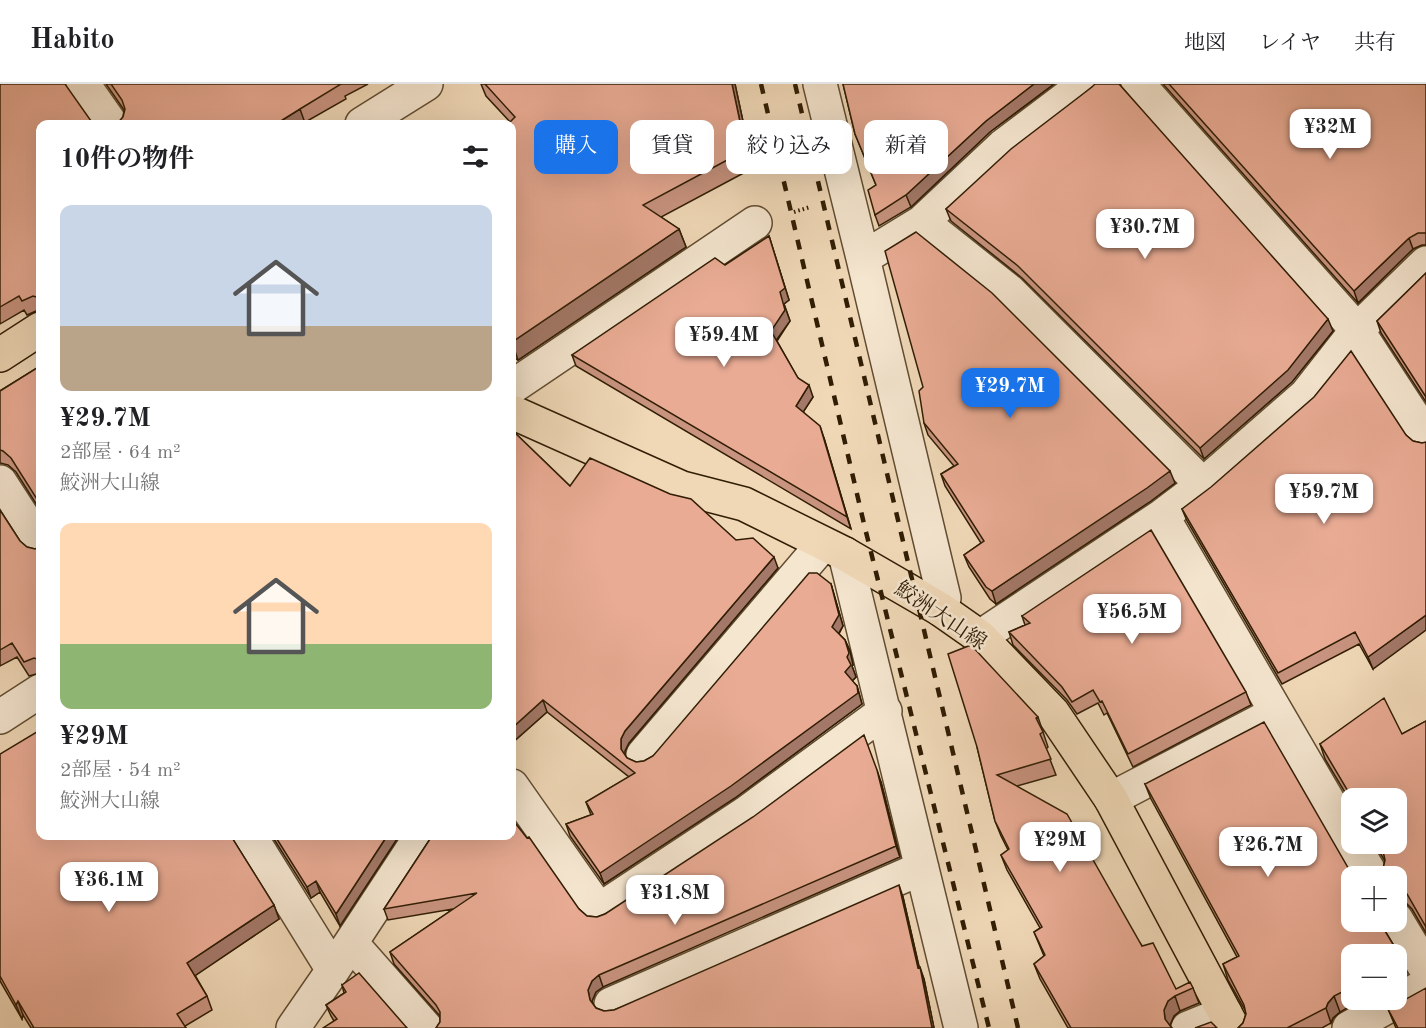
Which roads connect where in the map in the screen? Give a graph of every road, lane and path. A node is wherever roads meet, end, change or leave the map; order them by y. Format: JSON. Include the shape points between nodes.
{"nodes":[{"id":1,"x":84,"y":84,"type":"edge"},
{"id":2,"x":425,"y":84,"type":"edge"},
{"id":3,"x":820,"y":84,"type":"edge"},
{"id":4,"x":1085,"y":84,"type":"edge"},
{"id":5,"x":1138,"y":84,"type":"edge"},
{"id":6,"x":108,"y":120,"type":"edge"},
{"id":7,"x":368,"y":120,"type":"edge"},
{"id":8,"x":848,"y":196,"type":"junction"},
{"id":9,"x":922,"y":222,"type":"junction"},
{"id":10,"x":755,"y":223,"type":"joint"},
{"id":11,"x":863,"y":258,"type":"junction"},
{"id":12,"x":1426,"y":263,"type":"edge"},
{"id":13,"x":1357,"y":330,"type":"junction"},
{"id":14,"x":36,"y":332,"type":"edge"},
{"id":15,"x":0,"y":355,"type":"edge"},
{"id":16,"x":516,"y":384,"type":"edge"},
{"id":17,"x":516,"y":414,"type":"edge"},
{"id":18,"x":1426,"y":436,"type":"edge"},
{"id":19,"x":0,"y":482,"type":"edge"},
{"id":20,"x":1203,"y":485,"type":"junction"},
{"id":21,"x":1162,"y":516,"type":"junction"},
{"id":22,"x":36,"y":538,"type":"edge"},
{"id":23,"x":834,"y":549,"type":"junction"},
{"id":24,"x":940,"y":609,"type":"junction"},
{"id":25,"x":981,"y":637,"type":"junction"},
{"id":26,"x":36,"y":694,"type":"edge"},
{"id":27,"x":885,"y":711,"type":"junction"},
{"id":28,"x":1276,"y":713,"type":"junction"},
{"id":29,"x":0,"y":717,"type":"edge"},
{"id":30,"x":643,"y":755,"type":"dead end"},
{"id":31,"x":516,"y":792,"type":"edge"},
{"id":32,"x":1111,"y":798,"type":"junction"},
{"id":33,"x":1341,"y":823,"type":"edge"},
{"id":34,"x":252,"y":840,"type":"edge"},
{"id":35,"x":418,"y":840,"type":"edge"},
{"id":36,"x":922,"y":868,"type":"junction"},
{"id":37,"x":1404,"y":932,"type":"edge"},
{"id":38,"x":351,"y":943,"type":"junction"},
{"id":39,"x":1426,"y":969,"type":"edge"},
{"id":40,"x":333,"y":970,"type":"junction"},
{"id":41,"x":1426,"y":984,"type":"edge"},
{"id":42,"x":611,"y":1004,"type":"dead end"},
{"id":43,"x":1229,"y":1021,"type":"edge"},
{"id":44,"x":293,"y":1028,"type":"edge"},
{"id":45,"x":426,"y":1028,"type":"edge"},
{"id":46,"x":961,"y":1028,"type":"edge"},
{"id":47,"x":1188,"y":1028,"type":"edge"},
{"id":48,"x":1349,"y":1028,"type":"edge"}],
"edges":[{"from":1,"to":6,"type":"street"},
{"from":2,"to":7,"type":"street"},
{"from":3,"to":8,"type":"street"},
{"from":4,"to":9,"type":"street","via":[[1003,147]]},
{"from":5,"to":13,"type":"street"},
{"from":8,"to":10,"type":"path"},
{"from":8,"to":11,"type":"street"},
{"from":9,"to":11,"type":"street"},
{"from":9,"to":20,"type":"street","via":[[1009,291]]},
{"from":10,"to":16,"type":"street"},
{"from":11,"to":24,"type":"street","via":[[944,598]]},
{"from":12,"to":13,"type":"street"},
{"from":13,"to":18,"type":"street"},
{"from":13,"to":20,"type":"street","via":[[1306,395]]},
{"from":14,"to":15,"type":"main road"},
{"from":17,"to":23,"type":"main road","name":"鮫洲大山線","via":[[682,488],[744,504]]},
{"from":19,"to":22,"type":"street"},
{"from":20,"to":21,"type":"street"},
{"from":21,"to":25,"type":"street"},
{"from":21,"to":28,"type":"street"},
{"from":23,"to":24,"type":"main road","name":"鮫洲大山線"},
{"from":23,"to":27,"type":"street"},
{"from":23,"to":30,"type":"street"},
{"from":24,"to":25,"type":"main road","name":"鮫洲大山線"},
{"from":25,"to":32,"type":"main road","name":"鮫洲大山線","via":[[1053,713]]},
{"from":26,"to":29,"type":"street"},
{"from":27,"to":31,"type":"street","via":[[746,813],[599,910]]},
{"from":27,"to":36,"type":"street"},
{"from":28,"to":32,"type":"street"},
{"from":28,"to":33,"type":"street"},
{"from":32,"to":43,"type":"main road","name":"鮫洲大山線"},
{"from":34,"to":40,"type":"street"},
{"from":35,"to":38,"type":"street"},
{"from":36,"to":42,"type":"street"},
{"from":36,"to":46,"type":"street"},
{"from":37,"to":39,"type":"street"},
{"from":38,"to":40,"type":"street"},
{"from":38,"to":45,"type":"street"},
{"from":40,"to":44,"type":"street"},
{"from":41,"to":48,"type":"street"},
{"from":43,"to":47,"type":"street"}]}
